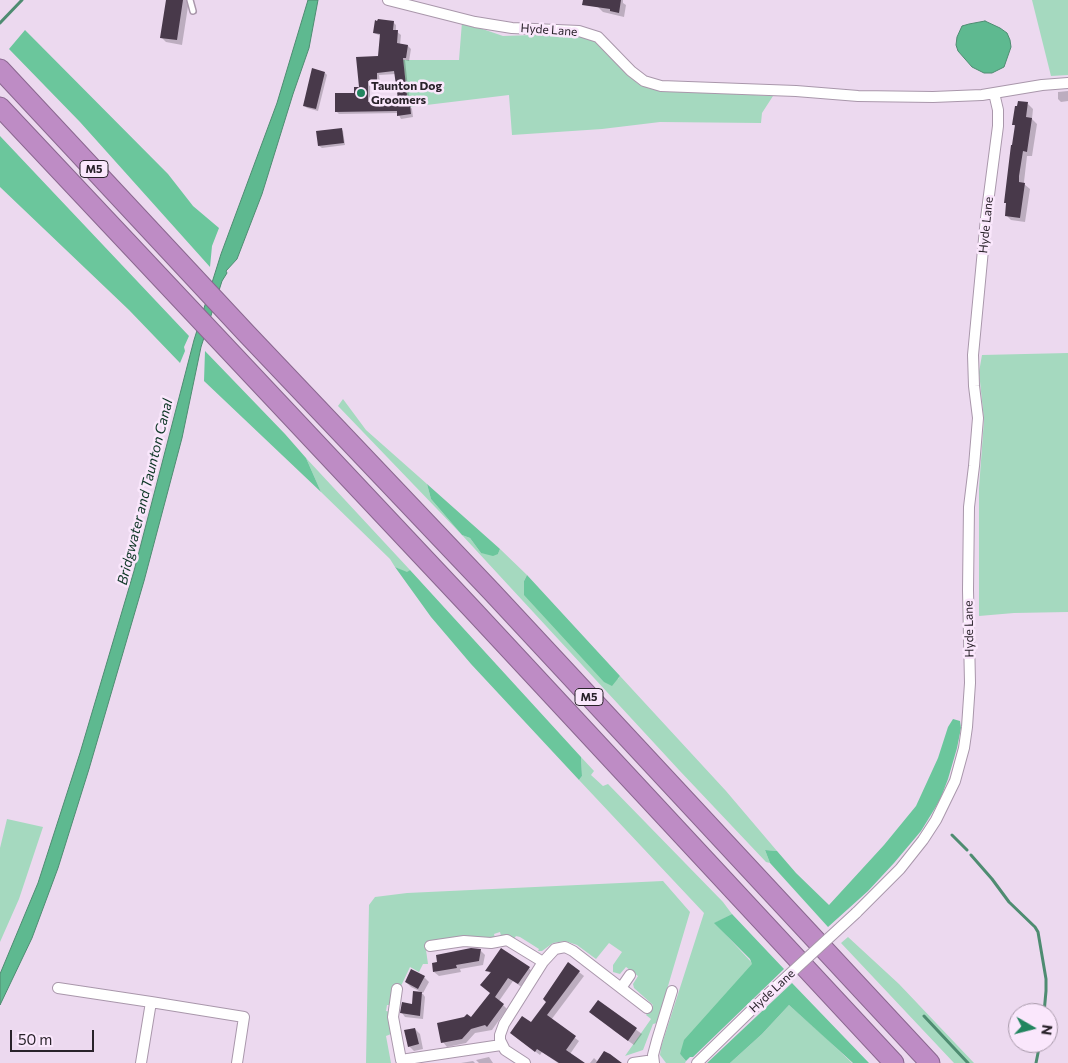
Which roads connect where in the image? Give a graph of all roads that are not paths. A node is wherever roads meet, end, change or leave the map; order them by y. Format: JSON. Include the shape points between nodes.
{"nodes":[{"id":1,"x":190,"y":0,"type":"edge"},
{"id":2,"x":388,"y":0,"type":"edge"},
{"id":3,"x":193,"y":11,"type":"dead end"},
{"id":4,"x":0,"y":69,"type":"edge"},
{"id":5,"x":1068,"y":83,"type":"edge"},
{"id":6,"x":994,"y":93,"type":"junction"},
{"id":7,"x":0,"y":106,"type":"edge"},
{"id":8,"x":430,"y":946,"type":"dead end"},
{"id":9,"x":543,"y":962,"type":"junction"},
{"id":10,"x":630,"y":975,"type":"dead end"},
{"id":11,"x":58,"y":988,"type":"dead end"},
{"id":12,"x":621,"y":988,"type":"junction"},
{"id":13,"x":397,"y":989,"type":"dead end"},
{"id":14,"x":672,"y":991,"type":"dead end"},
{"id":15,"x":151,"y":1002,"type":"junction"},
{"id":16,"x":647,"y":1008,"type":"dead end"},
{"id":17,"x":501,"y":1045,"type":"junction"},
{"id":18,"x":400,"y":1061,"type":"edge"},
{"id":19,"x":141,"y":1063,"type":"edge"},
{"id":20,"x":237,"y":1063,"type":"edge"},
{"id":21,"x":525,"y":1063,"type":"edge"},
{"id":22,"x":633,"y":1063,"type":"edge"},
{"id":23,"x":650,"y":1063,"type":"edge"},
{"id":24,"x":654,"y":1063,"type":"edge"},
{"id":25,"x":698,"y":1063,"type":"edge"},
{"id":26,"x":894,"y":1063,"type":"edge"},
{"id":27,"x":930,"y":1063,"type":"edge"}],
"edges":[{"from":1,"to":3,"type":"lane"},
{"from":2,"to":6,"type":"street","name":"Hyde Lane","via":[[475,22],[512,28],[579,31],[598,37],[631,71],[644,81],[661,86],[858,96]]},
{"from":4,"to":27,"type":"highway","number":"M5"},
{"from":5,"to":6,"type":"street","name":"Hyde Lane"},
{"from":6,"to":25,"type":"street","name":"Hyde Lane","bridge":true,"via":[[998,126],[973,355],[978,418],[969,507],[968,728],[955,781],[936,820],[900,868]]},
{"from":7,"to":26,"type":"highway","number":"M5"},
{"from":8,"to":9,"type":"street","via":[[507,940]]},
{"from":9,"to":12,"type":"street","via":[[555,948],[566,947]]},
{"from":9,"to":17,"type":"street","via":[[504,1024]]},
{"from":10,"to":12,"type":"street"},
{"from":11,"to":15,"type":"street"},
{"from":12,"to":16,"type":"street"},
{"from":13,"to":18,"type":"street","via":[[393,1017]]},
{"from":14,"to":24,"type":"street","via":[[656,1040]]},
{"from":15,"to":19,"type":"street"},
{"from":15,"to":20,"type":"street","via":[[244,1017]]},
{"from":17,"to":18,"type":"street"},
{"from":17,"to":21,"type":"street"},
{"from":22,"to":23,"type":"street"}]}
